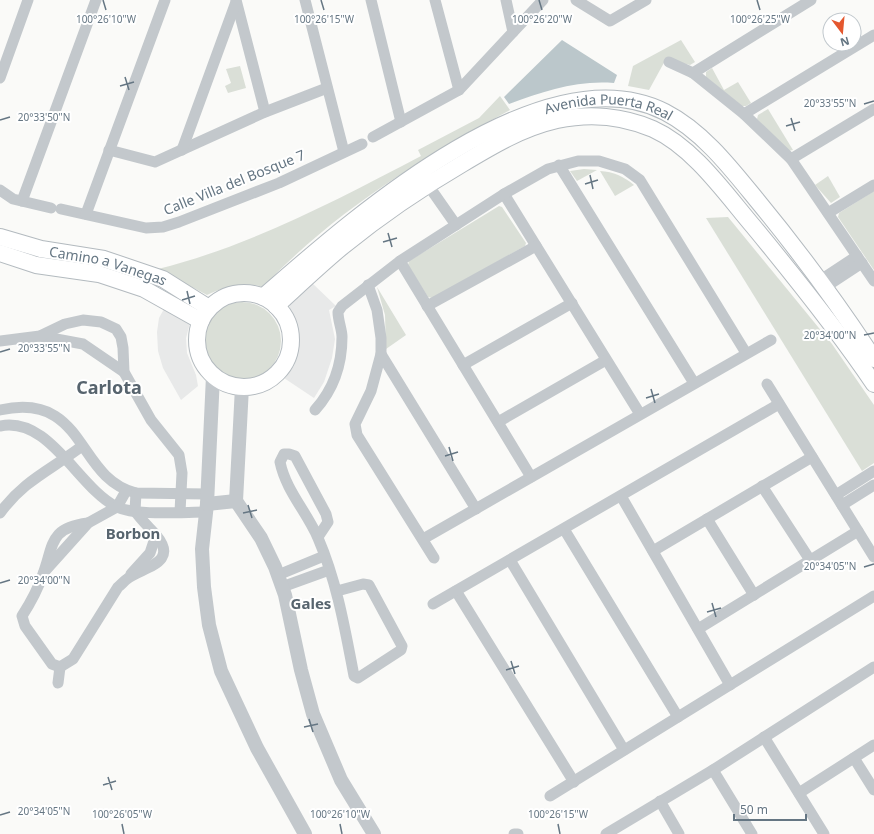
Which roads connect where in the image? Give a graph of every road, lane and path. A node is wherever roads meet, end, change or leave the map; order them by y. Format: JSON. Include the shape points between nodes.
{"nodes":[{"id":1,"x":28,"y":0,"type":"edge"},
{"id":2,"x":96,"y":0,"type":"edge"},
{"id":3,"x":164,"y":0,"type":"edge"},
{"id":4,"x":305,"y":0,"type":"edge"},
{"id":5,"x":371,"y":0,"type":"edge"},
{"id":6,"x":435,"y":0,"type":"edge"},
{"id":7,"x":506,"y":0,"type":"edge"},
{"id":8,"x":543,"y":0,"type":"edge"},
{"id":9,"x":576,"y":0,"type":"edge"},
{"id":10,"x":592,"y":0,"type":"edge"},
{"id":11,"x":646,"y":0,"type":"edge"},
{"id":12,"x":811,"y":0,"type":"edge"},
{"id":13,"x":236,"y":1,"type":"edge"},
{"id":14,"x":602,"y":16,"type":"junction"},
{"id":15,"x":513,"y":32,"type":"junction"},
{"id":16,"x":874,"y":35,"type":"edge"},
{"id":17,"x":669,"y":62,"type":"dead end"},
{"id":18,"x":693,"y":73,"type":"junction"},
{"id":19,"x":0,"y":78,"type":"edge"},
{"id":20,"x":327,"y":88,"type":"junction"},
{"id":21,"x":459,"y":90,"type":"junction"},
{"id":22,"x":874,"y":110,"type":"edge"},
{"id":23,"x":265,"y":112,"type":"junction"},
{"id":24,"x":744,"y":114,"type":"junction"},
{"id":25,"x":401,"y":122,"type":"junction"},
{"id":26,"x":373,"y":137,"type":"dead end"},
{"id":27,"x":362,"y":144,"type":"dead end"},
{"id":28,"x":109,"y":150,"type":"junction"},
{"id":29,"x":182,"y":150,"type":"junction"},
{"id":30,"x":344,"y":152,"type":"junction"},
{"id":31,"x":791,"y":159,"type":"junction"},
{"id":32,"x":558,"y":165,"type":"junction"},
{"id":33,"x":731,"y":168,"type":"junction"},
{"id":34,"x":715,"y":181,"type":"junction"},
{"id":35,"x":430,"y":183,"type":"junction"},
{"id":36,"x":874,"y":185,"type":"edge"},
{"id":37,"x":0,"y":190,"type":"edge"},
{"id":38,"x":504,"y":194,"type":"junction"},
{"id":39,"x":22,"y":201,"type":"junction"},
{"id":40,"x":828,"y":213,"type":"junction"},
{"id":41,"x":86,"y":214,"type":"junction"},
{"id":42,"x":459,"y":223,"type":"junction"},
{"id":43,"x":0,"y":237,"type":"edge"},
{"id":44,"x":536,"y":246,"type":"junction"},
{"id":45,"x":0,"y":253,"type":"edge"},
{"id":46,"x":400,"y":260,"type":"junction"},
{"id":47,"x":860,"y":260,"type":"junction"},
{"id":48,"x":874,"y":281,"type":"edge"},
{"id":49,"x":368,"y":285,"type":"junction"},
{"id":50,"x":822,"y":285,"type":"junction"},
{"id":51,"x":270,"y":301,"type":"junction"},
{"id":52,"x":572,"y":304,"type":"junction"},
{"id":53,"x":427,"y":306,"type":"junction"},
{"id":54,"x":205,"y":314,"type":"junction"},
{"id":55,"x":40,"y":336,"type":"junction"},
{"id":56,"x":771,"y":340,"type":"dead end"},
{"id":57,"x":0,"y":341,"type":"edge"},
{"id":58,"x":746,"y":353,"type":"junction"},
{"id":59,"x":381,"y":354,"type":"junction"},
{"id":60,"x":874,"y":359,"type":"edge"},
{"id":61,"x":606,"y":360,"type":"junction"},
{"id":62,"x":463,"y":365,"type":"junction"},
{"id":63,"x":124,"y":372,"type":"junction"},
{"id":64,"x":213,"y":376,"type":"junction"},
{"id":65,"x":694,"y":383,"type":"junction"},
{"id":66,"x":767,"y":384,"type":"dead end"},
{"id":67,"x":874,"y":384,"type":"edge"},
{"id":68,"x":242,"y":387,"type":"junction"},
{"id":69,"x":779,"y":404,"type":"junction"},
{"id":70,"x":0,"y":410,"type":"edge"},
{"id":71,"x":316,"y":410,"type":"dead end"},
{"id":72,"x":640,"y":414,"type":"junction"},
{"id":73,"x":498,"y":422,"type":"junction"},
{"id":74,"x":0,"y":426,"type":"edge"},
{"id":75,"x":82,"y":446,"type":"junction"},
{"id":76,"x":812,"y":457,"type":"junction"},
{"id":77,"x":66,"y":458,"type":"junction"},
{"id":78,"x":874,"y":471,"type":"edge"},
{"id":79,"x":531,"y":477,"type":"junction"},
{"id":80,"x":874,"y":485,"type":"edge"},
{"id":81,"x":762,"y":486,"type":"junction"},
{"id":82,"x":131,"y":492,"type":"junction"},
{"id":83,"x":181,"y":494,"type":"junction"},
{"id":84,"x":836,"y":495,"type":"junction"},
{"id":85,"x":621,"y":496,"type":"junction"},
{"id":86,"x":236,"y":501,"type":"junction"},
{"id":87,"x":206,"y":503,"type":"junction"},
{"id":88,"x":842,"y":506,"type":"junction"},
{"id":89,"x":117,"y":507,"type":"junction"},
{"id":90,"x":476,"y":508,"type":"junction"},
{"id":91,"x":135,"y":511,"type":"junction"},
{"id":92,"x":180,"y":512,"type":"junction"},
{"id":93,"x":0,"y":513,"type":"edge"},
{"id":94,"x":707,"y":519,"type":"junction"},
{"id":95,"x":564,"y":529,"type":"junction"},
{"id":96,"x":858,"y":531,"type":"junction"},
{"id":97,"x":318,"y":537,"type":"junction"},
{"id":98,"x":423,"y":539,"type":"junction"},
{"id":99,"x":653,"y":551,"type":"junction"},
{"id":100,"x":324,"y":556,"type":"junction"},
{"id":101,"x":874,"y":557,"type":"edge"},
{"id":102,"x":434,"y":558,"type":"dead end"},
{"id":103,"x":510,"y":560,"type":"junction"},
{"id":104,"x":810,"y":560,"type":"junction"},
{"id":105,"x":329,"y":570,"type":"junction"},
{"id":106,"x":280,"y":581,"type":"junction"},
{"id":107,"x":337,"y":591,"type":"junction"},
{"id":108,"x":456,"y":591,"type":"junction"},
{"id":109,"x":754,"y":595,"type":"junction"},
{"id":110,"x":874,"y":596,"type":"edge"},
{"id":111,"x":433,"y":604,"type":"dead end"},
{"id":112,"x":698,"y":629,"type":"junction"},
{"id":113,"x":60,"y":667,"type":"junction"},
{"id":114,"x":874,"y":668,"type":"edge"},
{"id":115,"x":58,"y":683,"type":"dead end"},
{"id":116,"x":730,"y":685,"type":"junction"},
{"id":117,"x":678,"y":717,"type":"junction"},
{"id":118,"x":764,"y":737,"type":"junction"},
{"id":119,"x":874,"y":746,"type":"edge"},
{"id":120,"x":624,"y":750,"type":"junction"},
{"id":121,"x":854,"y":758,"type":"junction"},
{"id":122,"x":713,"y":770,"type":"junction"},
{"id":123,"x":574,"y":782,"type":"junction"},
{"id":124,"x":874,"y":790,"type":"edge"},
{"id":125,"x":799,"y":793,"type":"junction"},
{"id":126,"x":550,"y":796,"type":"dead end"},
{"id":127,"x":660,"y":802,"type":"junction"},
{"id":128,"x":305,"y":834,"type":"edge"},
{"id":129,"x":374,"y":834,"type":"edge"},
{"id":130,"x":514,"y":834,"type":"edge"},
{"id":131,"x":518,"y":834,"type":"edge"},
{"id":132,"x":606,"y":834,"type":"edge"},
{"id":133,"x":679,"y":834,"type":"edge"},
{"id":134,"x":752,"y":834,"type":"edge"},
{"id":135,"x":824,"y":834,"type":"edge"}],
"edges":[{"from":1,"to":19,"type":"street"},
{"from":2,"to":39,"type":"street"},
{"from":3,"to":28,"type":"street"},
{"from":4,"to":20,"type":"street"},
{"from":5,"to":25,"type":"street"},
{"from":6,"to":21,"type":"street"},
{"from":7,"to":15,"type":"street"},
{"from":8,"to":15,"type":"street"},
{"from":9,"to":14,"type":"street"},
{"from":10,"to":14,"type":"street"},
{"from":11,"to":14,"type":"street","via":[[612,21]]},
{"from":12,"to":18,"type":"street"},
{"from":13,"to":23,"type":"street"},
{"from":13,"to":29,"type":"street"},
{"from":15,"to":21,"type":"street"},
{"from":16,"to":24,"type":"street"},
{"from":17,"to":18,"type":"street"},
{"from":18,"to":24,"type":"street"},
{"from":20,"to":23,"type":"street"},
{"from":20,"to":30,"type":"street"},
{"from":21,"to":25,"type":"street"},
{"from":22,"to":31,"type":"street"},
{"from":23,"to":29,"type":"street"},
{"from":24,"to":31,"type":"street"},
{"from":25,"to":26,"type":"street"},
{"from":27,"to":30,"type":"street","name":"Calle Villa del Bosque 7"},
{"from":28,"to":29,"type":"street","via":[[151,162]]},
{"from":28,"to":41,"type":"street"},
{"from":30,"to":41,"type":"street","name":"Calle Villa del Bosque 7","via":[[279,183],[163,227],[146,228]]},
{"from":31,"to":40,"type":"street"},
{"from":32,"to":38,"type":"street","via":[[537,174]]},
{"from":32,"to":58,"type":"street","via":[[578,161],[613,164],[637,177]]},
{"from":32,"to":65,"type":"street"},
{"from":33,"to":34,"type":"main road"},
{"from":33,"to":50,"type":"main road","name":"Avenida Puerta Real"},
{"from":33,"to":51,"type":"main road","name":"Avenida Puerta Real","via":[[696,133],[665,112],[613,97],[558,103],[498,127],[397,187],[338,232]]},
{"from":34,"to":35,"type":"main road","name":"Avenida Puerta Real","via":[[677,143],[653,129],[594,116],[534,126],[506,138]]},
{"from":34,"to":67,"type":"main road","name":"Avenida Puerta Real","via":[[814,300]]},
{"from":35,"to":42,"type":"street"},
{"from":35,"to":51,"type":"main road","name":"Avenida Puerta Real"},
{"from":36,"to":40,"type":"street"},
{"from":37,"to":39,"type":"street","name":"Calle Villa del Bosque 7","via":[[13,199]]},
{"from":38,"to":42,"type":"street"},
{"from":38,"to":44,"type":"street"},
{"from":39,"to":41,"type":"street","name":"Calle Villa del Bosque 7"},
{"from":40,"to":47,"type":"street"},
{"from":42,"to":46,"type":"street"},
{"from":43,"to":54,"type":"main road","name":"Camino a Vanegas","via":[[41,249],[104,259],[163,279]]},
{"from":44,"to":52,"type":"street"},
{"from":44,"to":53,"type":"street"},
{"from":45,"to":54,"type":"main road","name":"Camino a Vanegas","via":[[36,264],[99,274]]},
{"from":46,"to":49,"type":"street"},
{"from":46,"to":53,"type":"street"},
{"from":47,"to":48,"type":"street"},
{"from":47,"to":50,"type":"street"},
{"from":49,"to":59,"type":"street","via":[[377,310]]},
{"from":49,"to":71,"type":"street","via":[[338,312],[342,337],[341,359],[331,388]]},
{"from":50,"to":60,"type":"main road","name":"Avenida Puerta Real"},
{"from":51,"to":54,"type":"main road","via":[[249,294],[234,294],[221,299]]},
{"from":51,"to":68,"type":"main road","via":[[286,318],[291,334],[290,350],[284,366],[273,378],[258,385]]},
{"from":52,"to":61,"type":"street"},
{"from":52,"to":62,"type":"street"},
{"from":53,"to":62,"type":"street"},
{"from":54,"to":64,"type":"main road","via":[[197,335],[198,350],[203,364]]},
{"from":55,"to":57,"type":"street"},
{"from":55,"to":63,"type":"street","via":[[83,344]]},
{"from":55,"to":63,"type":"street","via":[[73,322],[92,320],[110,325],[121,337]]},
{"from":56,"to":58,"type":"street"},
{"from":58,"to":65,"type":"street"},
{"from":59,"to":90,"type":"street"},
{"from":59,"to":98,"type":"street","via":[[371,391],[354,428]]},
{"from":61,"to":72,"type":"street"},
{"from":61,"to":73,"type":"street"},
{"from":62,"to":73,"type":"street"},
{"from":63,"to":83,"type":"street","via":[[151,420],[180,455]]},
{"from":64,"to":68,"type":"main road","via":[[226,384]]},
{"from":64,"to":87,"type":"street"},
{"from":65,"to":72,"type":"street"},
{"from":66,"to":69,"type":"street"},
{"from":68,"to":86,"type":"street"},
{"from":69,"to":76,"type":"street"},
{"from":69,"to":85,"type":"street"},
{"from":70,"to":75,"type":"street","via":[[23,407],[50,412],[66,425]]},
{"from":72,"to":79,"type":"street"},
{"from":73,"to":79,"type":"street"},
{"from":74,"to":77,"type":"street","via":[[21,427],[42,436]]},
{"from":75,"to":77,"type":"street"},
{"from":75,"to":82,"type":"street","via":[[106,476]]},
{"from":76,"to":81,"type":"street"},
{"from":76,"to":84,"type":"street"},
{"from":77,"to":89,"type":"street","via":[[89,485]]},
{"from":77,"to":93,"type":"street","via":[[28,482],[11,497]]},
{"from":78,"to":84,"type":"street"},
{"from":79,"to":90,"type":"street"},
{"from":80,"to":88,"type":"street"},
{"from":81,"to":94,"type":"street"},
{"from":81,"to":104,"type":"street"},
{"from":82,"to":83,"type":"street"},
{"from":82,"to":89,"type":"street"},
{"from":82,"to":91,"type":"street"},
{"from":83,"to":87,"type":"street"},
{"from":83,"to":92,"type":"street"},
{"from":84,"to":88,"type":"street"},
{"from":85,"to":95,"type":"street"},
{"from":85,"to":99,"type":"street"},
{"from":86,"to":87,"type":"street"},
{"from":86,"to":106,"type":"street","via":[[261,538]]},
{"from":87,"to":92,"type":"street"},
{"from":87,"to":128,"type":"street","via":[[202,549],[204,587],[209,625],[221,671],[257,748]]},
{"from":88,"to":96,"type":"street"},
{"from":89,"to":91,"type":"street"},
{"from":89,"to":113,"type":"street","via":[[88,523],[67,529],[55,539],[50,547],[44,572],[22,619],[52,664]]},
{"from":90,"to":98,"type":"street"},
{"from":91,"to":92,"type":"street"},
{"from":91,"to":113,"type":"street","via":[[156,535],[163,552],[159,561],[147,570],[128,578],[118,587],[73,659]]},
{"from":94,"to":99,"type":"street"},
{"from":94,"to":109,"type":"street"},
{"from":95,"to":103,"type":"street"},
{"from":95,"to":117,"type":"street"},
{"from":96,"to":101,"type":"street"},
{"from":96,"to":104,"type":"street"},
{"from":97,"to":97,"type":"street","via":[[327,524],[326,514],[295,456],[284,454],[280,462],[285,479]]},
{"from":97,"to":100,"type":"street"},
{"from":98,"to":102,"type":"street"},
{"from":99,"to":112,"type":"street"},
{"from":100,"to":105,"type":"street"},
{"from":100,"to":106,"type":"street"},
{"from":103,"to":108,"type":"street"},
{"from":103,"to":120,"type":"street"},
{"from":104,"to":109,"type":"street"},
{"from":105,"to":106,"type":"street"},
{"from":105,"to":107,"type":"street"},
{"from":106,"to":129,"type":"street","via":[[300,670],[313,714],[341,780]]},
{"from":107,"to":107,"type":"street","via":[[354,676],[358,678],[401,650],[402,646],[369,585],[363,584]]},
{"from":108,"to":111,"type":"street"},
{"from":108,"to":123,"type":"street"},
{"from":109,"to":112,"type":"street"},
{"from":110,"to":116,"type":"street"},
{"from":112,"to":116,"type":"street"},
{"from":113,"to":115,"type":"street"},
{"from":114,"to":118,"type":"street"},
{"from":116,"to":117,"type":"street"},
{"from":117,"to":120,"type":"street"},
{"from":118,"to":122,"type":"street"},
{"from":118,"to":125,"type":"street"},
{"from":119,"to":121,"type":"street"},
{"from":120,"to":123,"type":"street"},
{"from":121,"to":124,"type":"street"},
{"from":121,"to":125,"type":"street"},
{"from":122,"to":127,"type":"street"},
{"from":122,"to":134,"type":"street"},
{"from":123,"to":126,"type":"street"},
{"from":125,"to":135,"type":"street"},
{"from":127,"to":132,"type":"street"},
{"from":127,"to":133,"type":"street"},
{"from":130,"to":131,"type":"street"}]}
